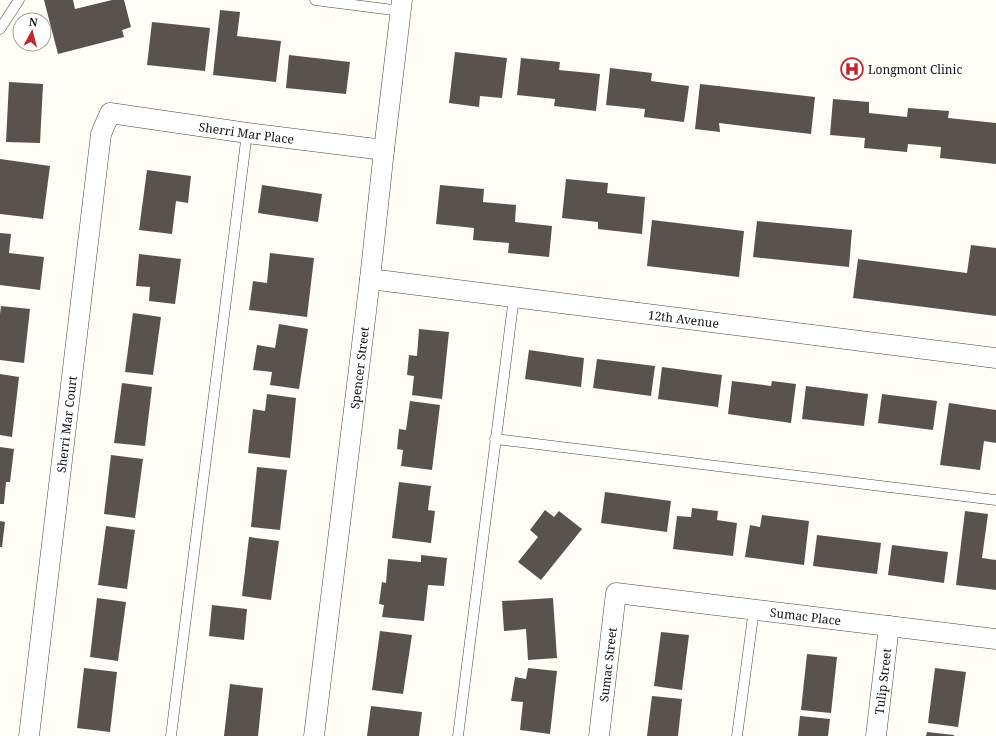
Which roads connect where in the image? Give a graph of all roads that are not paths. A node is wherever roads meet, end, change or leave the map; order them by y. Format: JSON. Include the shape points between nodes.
{"nodes":[{"id":1,"x":19,"y":0,"type":"edge"},
{"id":2,"x":315,"y":0,"type":"edge"},
{"id":3,"x":402,"y":6,"type":"edge"},
{"id":4,"x":0,"y":29,"type":"edge"},
{"id":5,"x":110,"y":113,"type":"joint"},
{"id":6,"x":247,"y":133,"type":"junction"},
{"id":7,"x":384,"y":150,"type":"junction"},
{"id":8,"x":370,"y":279,"type":"junction"},
{"id":9,"x":514,"y":297,"type":"junction"},
{"id":10,"x":996,"y":358,"type":"edge"},
{"id":11,"x":495,"y":439,"type":"junction"},
{"id":12,"x":996,"y":500,"type":"edge"},
{"id":13,"x":616,"y":592,"type":"joint"},
{"id":14,"x":754,"y":609,"type":"junction"},
{"id":15,"x":889,"y":626,"type":"junction"},
{"id":16,"x":996,"y":639,"type":"edge"},
{"id":17,"x":29,"y":736,"type":"edge"},
{"id":18,"x":171,"y":736,"type":"edge"},
{"id":19,"x":314,"y":736,"type":"edge"},
{"id":20,"x":458,"y":736,"type":"edge"},
{"id":21,"x":599,"y":736,"type":"edge"},
{"id":22,"x":738,"y":736,"type":"edge"},
{"id":23,"x":876,"y":736,"type":"edge"}],
"edges":[{"from":1,"to":4,"type":"lane"},
{"from":2,"to":3,"type":"lane"},
{"from":3,"to":7,"type":"street","name":"Spencer Street"},
{"from":5,"to":6,"type":"street","name":"Sherri Mar Place"},
{"from":5,"to":17,"type":"street","name":"Sherri Mar Court","via":[[101,134]]},
{"from":6,"to":7,"type":"street","name":"Sherri Mar Place"},
{"from":6,"to":18,"type":"lane"},
{"from":7,"to":8,"type":"street","name":"Spencer Street"},
{"from":8,"to":9,"type":"street","name":"12th Avenue"},
{"from":8,"to":19,"type":"street","name":"Spencer Street"},
{"from":9,"to":10,"type":"street","name":"12th Avenue"},
{"from":9,"to":11,"type":"lane"},
{"from":11,"to":12,"type":"lane"},
{"from":11,"to":20,"type":"lane"},
{"from":13,"to":14,"type":"street","name":"Sumac Place"},
{"from":13,"to":21,"type":"street","name":"Sumac Street"},
{"from":14,"to":15,"type":"street","name":"Sumac Place"},
{"from":14,"to":22,"type":"lane"},
{"from":15,"to":16,"type":"street","name":"Sumac Place"},
{"from":15,"to":23,"type":"street","name":"Tulip Street"}]}
